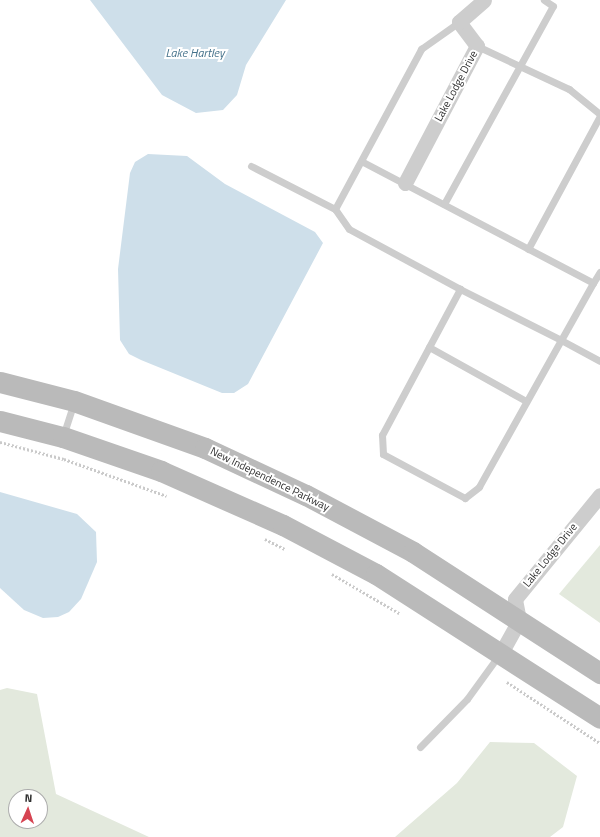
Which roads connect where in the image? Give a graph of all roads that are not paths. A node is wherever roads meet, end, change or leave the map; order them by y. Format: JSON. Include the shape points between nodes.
{"nodes":[{"id":1,"x":484,"y":0,"type":"edge"},
{"id":2,"x":544,"y":0,"type":"edge"},
{"id":3,"x":458,"y":22,"type":"junction"},
{"id":4,"x":477,"y":46,"type":"junction"},
{"id":5,"x":517,"y":65,"type":"junction"},
{"id":6,"x":600,"y":115,"type":"edge"},
{"id":7,"x":363,"y":162,"type":"junction"},
{"id":8,"x":251,"y":166,"type":"dead end"},
{"id":9,"x":405,"y":183,"type":"junction"},
{"id":10,"x":444,"y":204,"type":"junction"},
{"id":11,"x":336,"y":210,"type":"junction"},
{"id":12,"x":528,"y":249,"type":"junction"},
{"id":13,"x":600,"y":272,"type":"edge"},
{"id":14,"x":593,"y":283,"type":"junction"},
{"id":15,"x":460,"y":289,"type":"junction"},
{"id":16,"x":561,"y":340,"type":"junction"},
{"id":17,"x":429,"y":347,"type":"junction"},
{"id":18,"x":600,"y":361,"type":"edge"},
{"id":19,"x":0,"y":382,"type":"edge"},
{"id":20,"x":526,"y":401,"type":"junction"},
{"id":21,"x":74,"y":402,"type":"junction"},
{"id":22,"x":0,"y":421,"type":"edge"},
{"id":23,"x":63,"y":437,"type":"junction"},
{"id":24,"x":600,"y":495,"type":"edge"},
{"id":25,"x":519,"y":620,"type":"junction"},
{"id":26,"x":500,"y":653,"type":"junction"},
{"id":27,"x":600,"y":673,"type":"edge"},
{"id":28,"x":600,"y":718,"type":"edge"},
{"id":29,"x":420,"y":747,"type":"dead end"}],
"edges":[{"from":1,"to":3,"type":"street"},
{"from":2,"to":5,"type":"lane","via":[[553,6]]},
{"from":3,"to":4,"type":"street","name":"Lake Lodge Drive"},
{"from":3,"to":7,"type":"lane","via":[[421,49]]},
{"from":4,"to":5,"type":"lane"},
{"from":4,"to":9,"type":"street","name":"Lake Lodge Drive"},
{"from":5,"to":6,"type":"lane","via":[[569,89]]},
{"from":5,"to":10,"type":"lane"},
{"from":6,"to":12,"type":"lane"},
{"from":7,"to":9,"type":"lane"},
{"from":7,"to":11,"type":"lane"},
{"from":8,"to":11,"type":"lane"},
{"from":9,"to":10,"type":"lane"},
{"from":10,"to":12,"type":"lane"},
{"from":11,"to":15,"type":"lane","via":[[349,229]]},
{"from":12,"to":14,"type":"lane"},
{"from":13,"to":14,"type":"lane"},
{"from":14,"to":16,"type":"lane"},
{"from":15,"to":16,"type":"lane"},
{"from":15,"to":17,"type":"lane"},
{"from":16,"to":18,"type":"lane"},
{"from":16,"to":20,"type":"lane"},
{"from":17,"to":20,"type":"lane"},
{"from":17,"to":20,"type":"lane","via":[[382,435],[383,454],[414,473],[465,498],[479,488]]},
{"from":19,"to":21,"type":"street","name":"New Independence Parkway"},
{"from":21,"to":23,"type":"lane"},
{"from":21,"to":25,"type":"street","name":"New Independence Parkway","via":[[205,448],[306,495],[413,552]]},
{"from":22,"to":23,"type":"street"},
{"from":23,"to":26,"type":"street","via":[[161,471],[283,525],[376,574]]},
{"from":24,"to":25,"type":"street","name":"Lake Lodge Drive","via":[[515,599]]},
{"from":25,"to":26,"type":"street"},
{"from":25,"to":27,"type":"street","name":"New Independence Parkway"},
{"from":26,"to":28,"type":"street"},
{"from":26,"to":29,"type":"lane","via":[[467,699]]}]}
